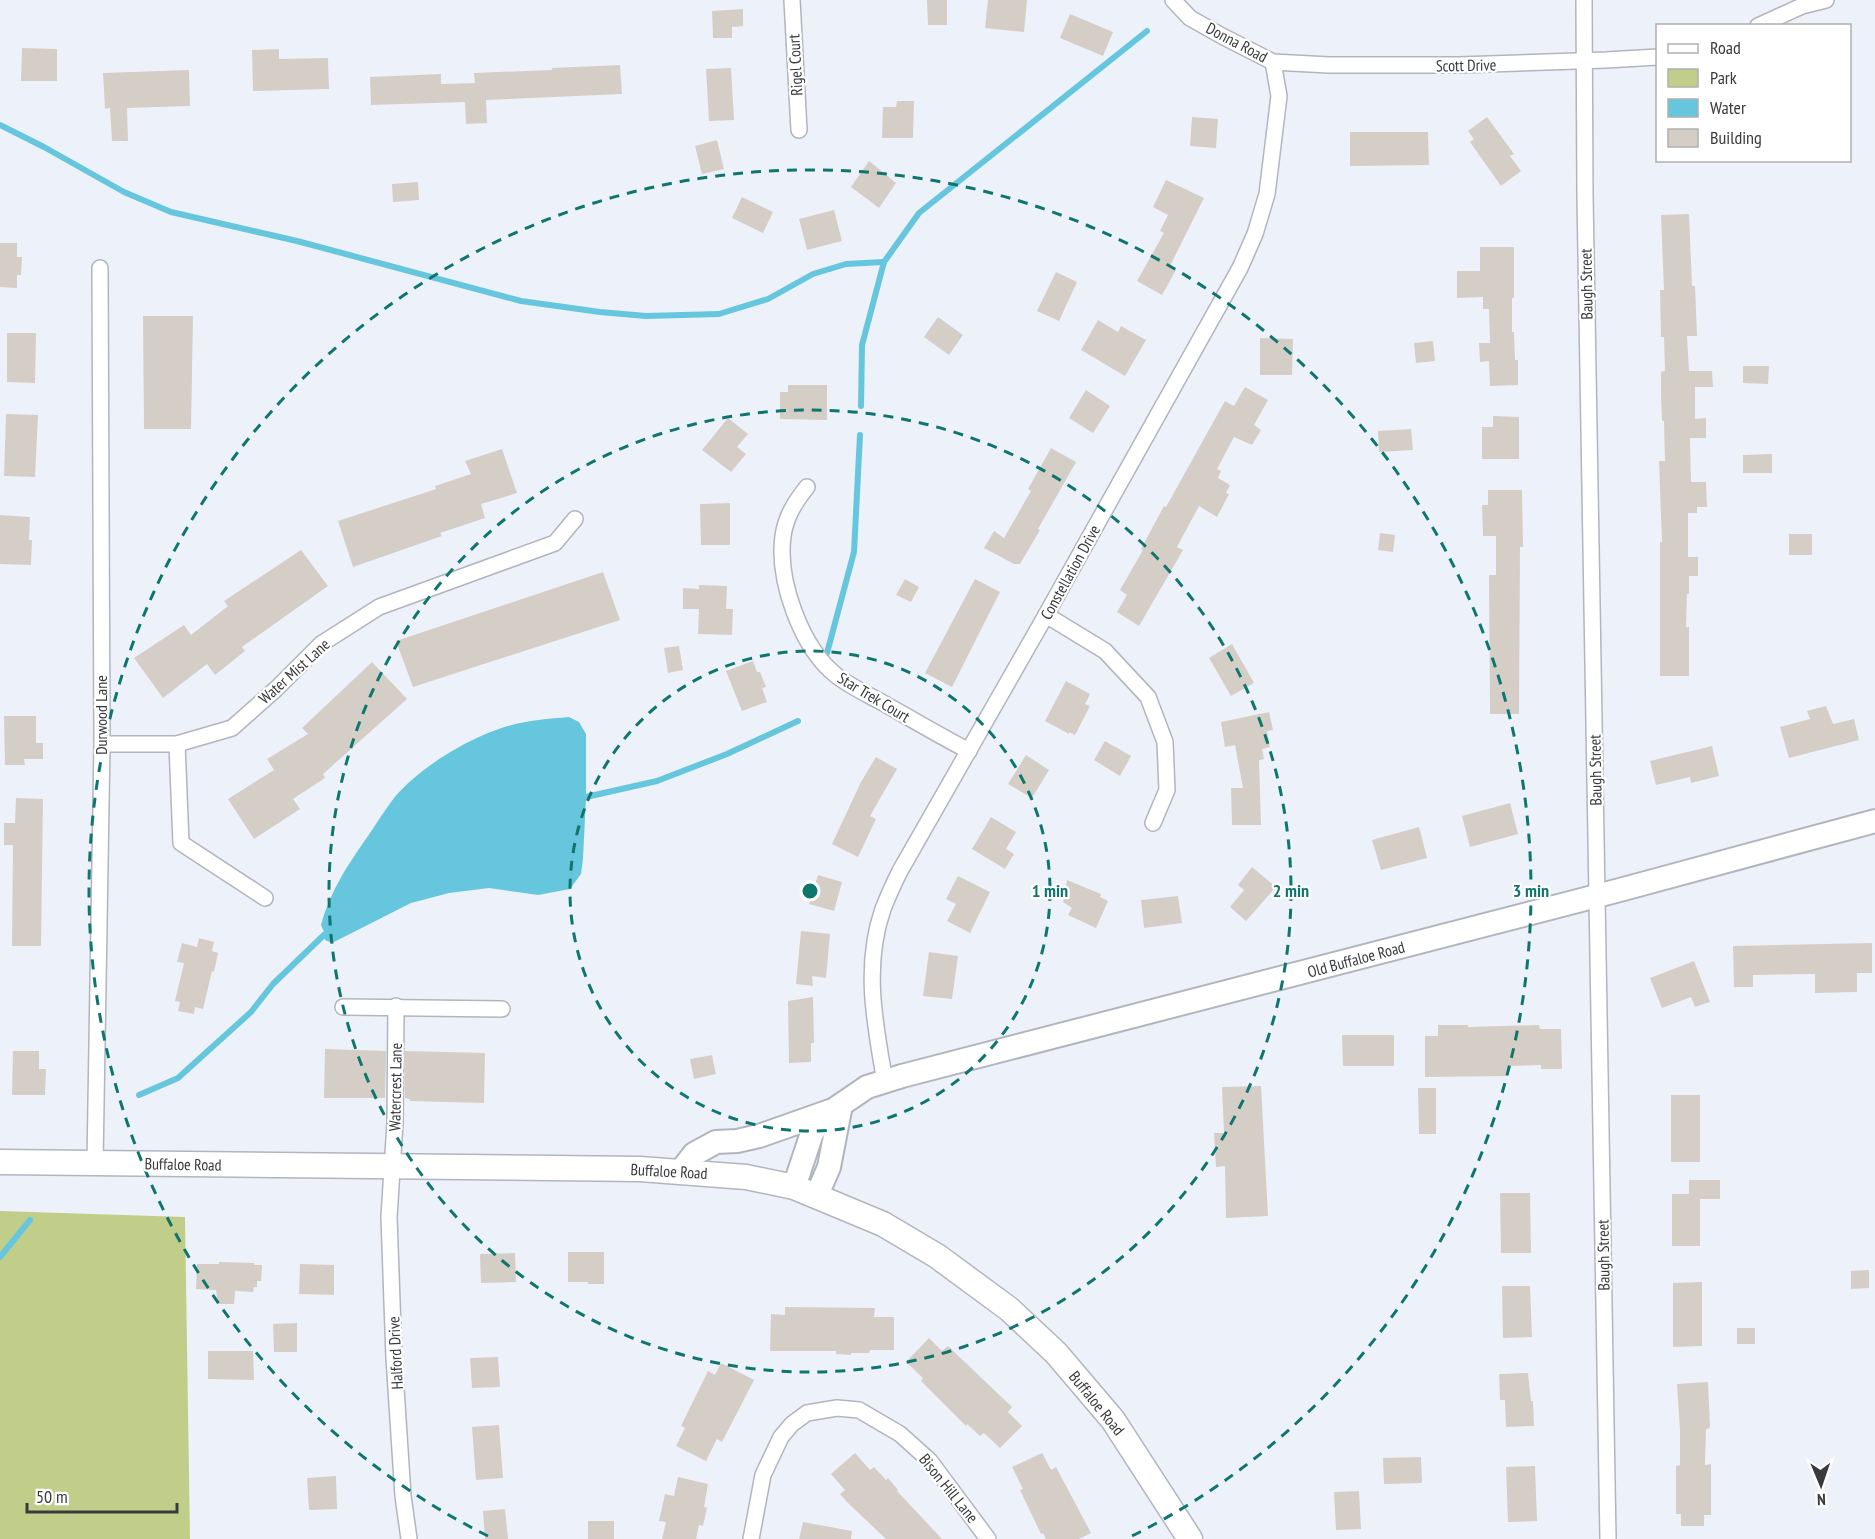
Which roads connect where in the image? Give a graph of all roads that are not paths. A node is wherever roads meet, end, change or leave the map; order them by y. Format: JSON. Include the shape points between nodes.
{"nodes":[{"id":1,"x":792,"y":0,"type":"edge"},
{"id":2,"x":1173,"y":0,"type":"edge"},
{"id":3,"x":1584,"y":0,"type":"edge"},
{"id":4,"x":1826,"y":0,"type":"edge"},
{"id":5,"x":1762,"y":24,"type":"edge"},
{"id":6,"x":1656,"y":57,"type":"edge"},
{"id":7,"x":1584,"y":61,"type":"junction"},
{"id":8,"x":1274,"y":62,"type":"junction"},
{"id":9,"x":799,"y":130,"type":"dead end"},
{"id":10,"x":100,"y":268,"type":"dead end"},
{"id":11,"x":807,"y":487,"type":"dead end"},
{"id":12,"x":575,"y":519,"type":"dead end"},
{"id":13,"x":1046,"y":615,"type":"junction"},
{"id":14,"x":102,"y":744,"type":"junction"},
{"id":15,"x":177,"y":744,"type":"junction"},
{"id":16,"x":969,"y":751,"type":"junction"},
{"id":17,"x":1875,"y":821,"type":"edge"},
{"id":18,"x":1153,"y":823,"type":"dead end"},
{"id":19,"x":1597,"y":896,"type":"junction"},
{"id":20,"x":265,"y":898,"type":"dead end"},
{"id":21,"x":343,"y":1006,"type":"dead end"},
{"id":22,"x":396,"y":1006,"type":"junction"},
{"id":23,"x":502,"y":1009,"type":"dead end"},
{"id":24,"x":885,"y":1082,"type":"junction"},
{"id":25,"x":836,"y":1108,"type":"junction"},
{"id":26,"x":0,"y":1162,"type":"edge"},
{"id":27,"x":95,"y":1163,"type":"junction"},
{"id":28,"x":392,"y":1167,"type":"junction"},
{"id":29,"x":680,"y":1172,"type":"junction"},
{"id":30,"x":794,"y":1187,"type":"junction"},
{"id":31,"x":817,"y":1195,"type":"junction"},
{"id":32,"x":409,"y":1539,"type":"edge"},
{"id":33,"x":751,"y":1539,"type":"edge"},
{"id":34,"x":988,"y":1539,"type":"edge"},
{"id":35,"x":1190,"y":1539,"type":"edge"},
{"id":36,"x":1608,"y":1539,"type":"edge"}],
"edges":[{"from":1,"to":9,"type":"street","name":"Rigel Court"},
{"from":2,"to":8,"type":"street","name":"Donna Road","via":[[1190,18]]},
{"from":3,"to":7,"type":"street","name":"Baugh Street"},
{"from":4,"to":5,"type":"street"},
{"from":6,"to":7,"type":"street","name":"Scott Drive"},
{"from":7,"to":8,"type":"street","name":"Scott Drive","via":[[1383,66]]},
{"from":7,"to":19,"type":"street","name":"Baugh Street"},
{"from":8,"to":13,"type":"street","name":"Constellation Drive","via":[[1279,96],[1267,194],[1255,234],[1240,268]]},
{"from":10,"to":14,"type":"street","name":"Durwood Lane"},
{"from":11,"to":16,"type":"street","name":"Star Trek Court","via":[[791,508],[783,536],[783,562],[794,608],[811,647],[837,676]]},
{"from":12,"to":15,"type":"street","name":"Water Mist Lane","via":[[555,543],[379,607],[321,644],[232,728]]},
{"from":13,"to":16,"type":"street","name":"Constellation Drive"},
{"from":13,"to":18,"type":"street","via":[[1105,651],[1148,697],[1165,742],[1167,790]]},
{"from":14,"to":15,"type":"street","name":"Water Mist Lane"},
{"from":14,"to":27,"type":"street","name":"Durwood Lane"},
{"from":15,"to":20,"type":"street","via":[[181,843]]},
{"from":16,"to":24,"type":"street","name":"Constellation Drive","via":[[900,871],[883,911],[875,944],[872,1004]]},
{"from":17,"to":19,"type":"street","name":"Old Buffaloe Road"},
{"from":19,"to":24,"type":"street","name":"Old Buffaloe Road"},
{"from":19,"to":36,"type":"street","name":"Baugh Street"},
{"from":21,"to":22,"type":"street"},
{"from":22,"to":23,"type":"street"},
{"from":22,"to":28,"type":"street","name":"Watercrest Lane"},
{"from":24,"to":25,"type":"street","name":"Old Buffaloe Road","via":[[867,1087]]},
{"from":25,"to":29,"type":"street","via":[[759,1136],[716,1142],[694,1154]]},
{"from":25,"to":30,"type":"street","name":"Old Buffaloe Road","via":[[823,1117],[812,1133]]},
{"from":25,"to":31,"type":"street","via":[[829,1167]]},
{"from":26,"to":27,"type":"main road","name":"Buffaloe Road"},
{"from":27,"to":28,"type":"main road","name":"Buffaloe Road"},
{"from":28,"to":29,"type":"main road","name":"Buffaloe Road"},
{"from":28,"to":32,"type":"street","name":"Halford Drive","via":[[389,1217],[394,1358]]},
{"from":29,"to":30,"type":"main road","name":"Buffaloe Road","via":[[746,1177]]},
{"from":30,"to":31,"type":"main road","name":"Buffaloe Road"},
{"from":31,"to":35,"type":"main road","name":"Buffaloe Road","via":[[883,1224],[937,1256],[1009,1309],[1056,1353],[1113,1420]]},
{"from":33,"to":34,"type":"street","name":"Bison Hill Lane","via":[[763,1475],[781,1437],[807,1413],[837,1408],[859,1410],[900,1434],[930,1461]]}]}
